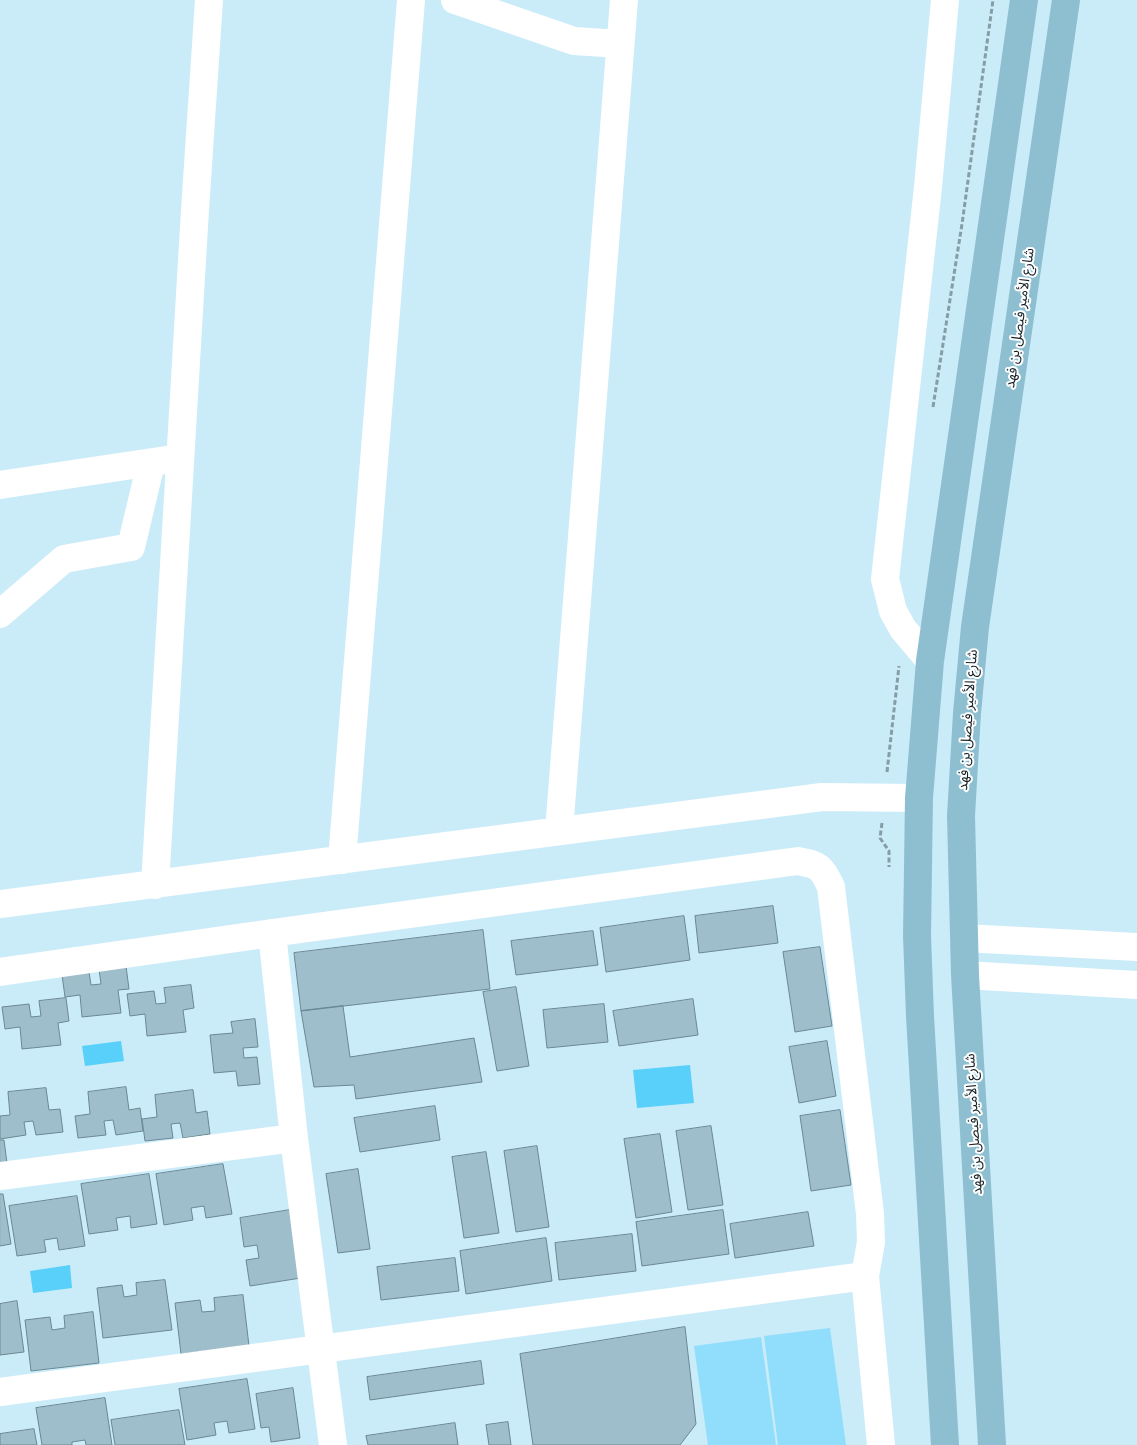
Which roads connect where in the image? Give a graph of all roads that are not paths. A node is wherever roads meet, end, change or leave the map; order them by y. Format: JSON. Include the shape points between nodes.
{"nodes":[{"id":1,"x":209,"y":0,"type":"edge"},
{"id":2,"x":411,"y":0,"type":"edge"},
{"id":3,"x":456,"y":0,"type":"edge"},
{"id":4,"x":624,"y":0,"type":"edge"},
{"id":5,"x":945,"y":0,"type":"edge"},
{"id":6,"x":1024,"y":0,"type":"edge"},
{"id":7,"x":1066,"y":0,"type":"edge"},
{"id":8,"x":620,"y":44,"type":"junction"},
{"id":9,"x":180,"y":459,"type":"junction"},
{"id":10,"x":151,"y":463,"type":"junction"},
{"id":11,"x":0,"y":485,"type":"edge"},
{"id":12,"x":0,"y":614,"type":"edge"},
{"id":13,"x":930,"y":660,"type":"junction"},
{"id":14,"x":919,"y":798,"type":"junction"},
{"id":15,"x":559,"y":831,"type":"junction"},
{"id":16,"x":342,"y":860,"type":"junction"},
{"id":17,"x":155,"y":885,"type":"junction"},
{"id":18,"x":0,"y":904,"type":"edge"},
{"id":19,"x":272,"y":933,"type":"junction"},
{"id":20,"x":964,"y":938,"type":"junction"},
{"id":21,"x":1137,"y":948,"type":"edge"},
{"id":22,"x":0,"y":972,"type":"edge"},
{"id":23,"x":965,"y":975,"type":"junction"},
{"id":24,"x":1137,"y":985,"type":"edge"},
{"id":25,"x":294,"y":1138,"type":"junction"},
{"id":26,"x":0,"y":1176,"type":"edge"},
{"id":27,"x":865,"y":1276,"type":"junction"},
{"id":28,"x":321,"y":1349,"type":"junction"},
{"id":29,"x":0,"y":1392,"type":"edge"},
{"id":30,"x":333,"y":1445,"type":"edge"},
{"id":31,"x":882,"y":1445,"type":"edge"},
{"id":32,"x":945,"y":1445,"type":"edge"},
{"id":33,"x":992,"y":1445,"type":"edge"}],
"edges":[{"from":1,"to":9,"type":"street"},
{"from":2,"to":16,"type":"street"},
{"from":3,"to":8,"type":"street","via":[[574,41]]},
{"from":4,"to":8,"type":"street"},
{"from":5,"to":13,"type":"street","via":[[928,187],[884,578],[893,611],[903,629]]},
{"from":6,"to":13,"type":"main road"},
{"from":7,"to":20,"type":"main road","name":"شارع الأمير فيصل بن فهد","via":[[975,627],[961,816]]},
{"from":8,"to":15,"type":"street"},
{"from":9,"to":10,"type":"street"},
{"from":9,"to":17,"type":"street"},
{"from":10,"to":11,"type":"street"},
{"from":10,"to":12,"type":"street","via":[[131,547],[64,559]]},
{"from":13,"to":14,"type":"main road"},
{"from":14,"to":15,"type":"street","via":[[822,797]]},
{"from":14,"to":32,"type":"main road","via":[[917,936],[920,1016]]},
{"from":15,"to":16,"type":"street"},
{"from":16,"to":17,"type":"street"},
{"from":17,"to":18,"type":"street"},
{"from":19,"to":22,"type":"street"},
{"from":19,"to":25,"type":"street"},
{"from":19,"to":27,"type":"street","via":[[798,861],[814,864],[825,874],[831,888],[870,1214],[871,1242]]},
{"from":20,"to":21,"type":"street"},
{"from":20,"to":23,"type":"main road","name":"شارع الأمير فيصل بن فهد"},
{"from":23,"to":24,"type":"street"},
{"from":23,"to":33,"type":"main road","name":"شارع الأمير فيصل بن فهد"},
{"from":25,"to":26,"type":"street"},
{"from":25,"to":28,"type":"street"},
{"from":27,"to":28,"type":"street"},
{"from":27,"to":31,"type":"street"},
{"from":28,"to":29,"type":"street"},
{"from":28,"to":30,"type":"street"}]}
